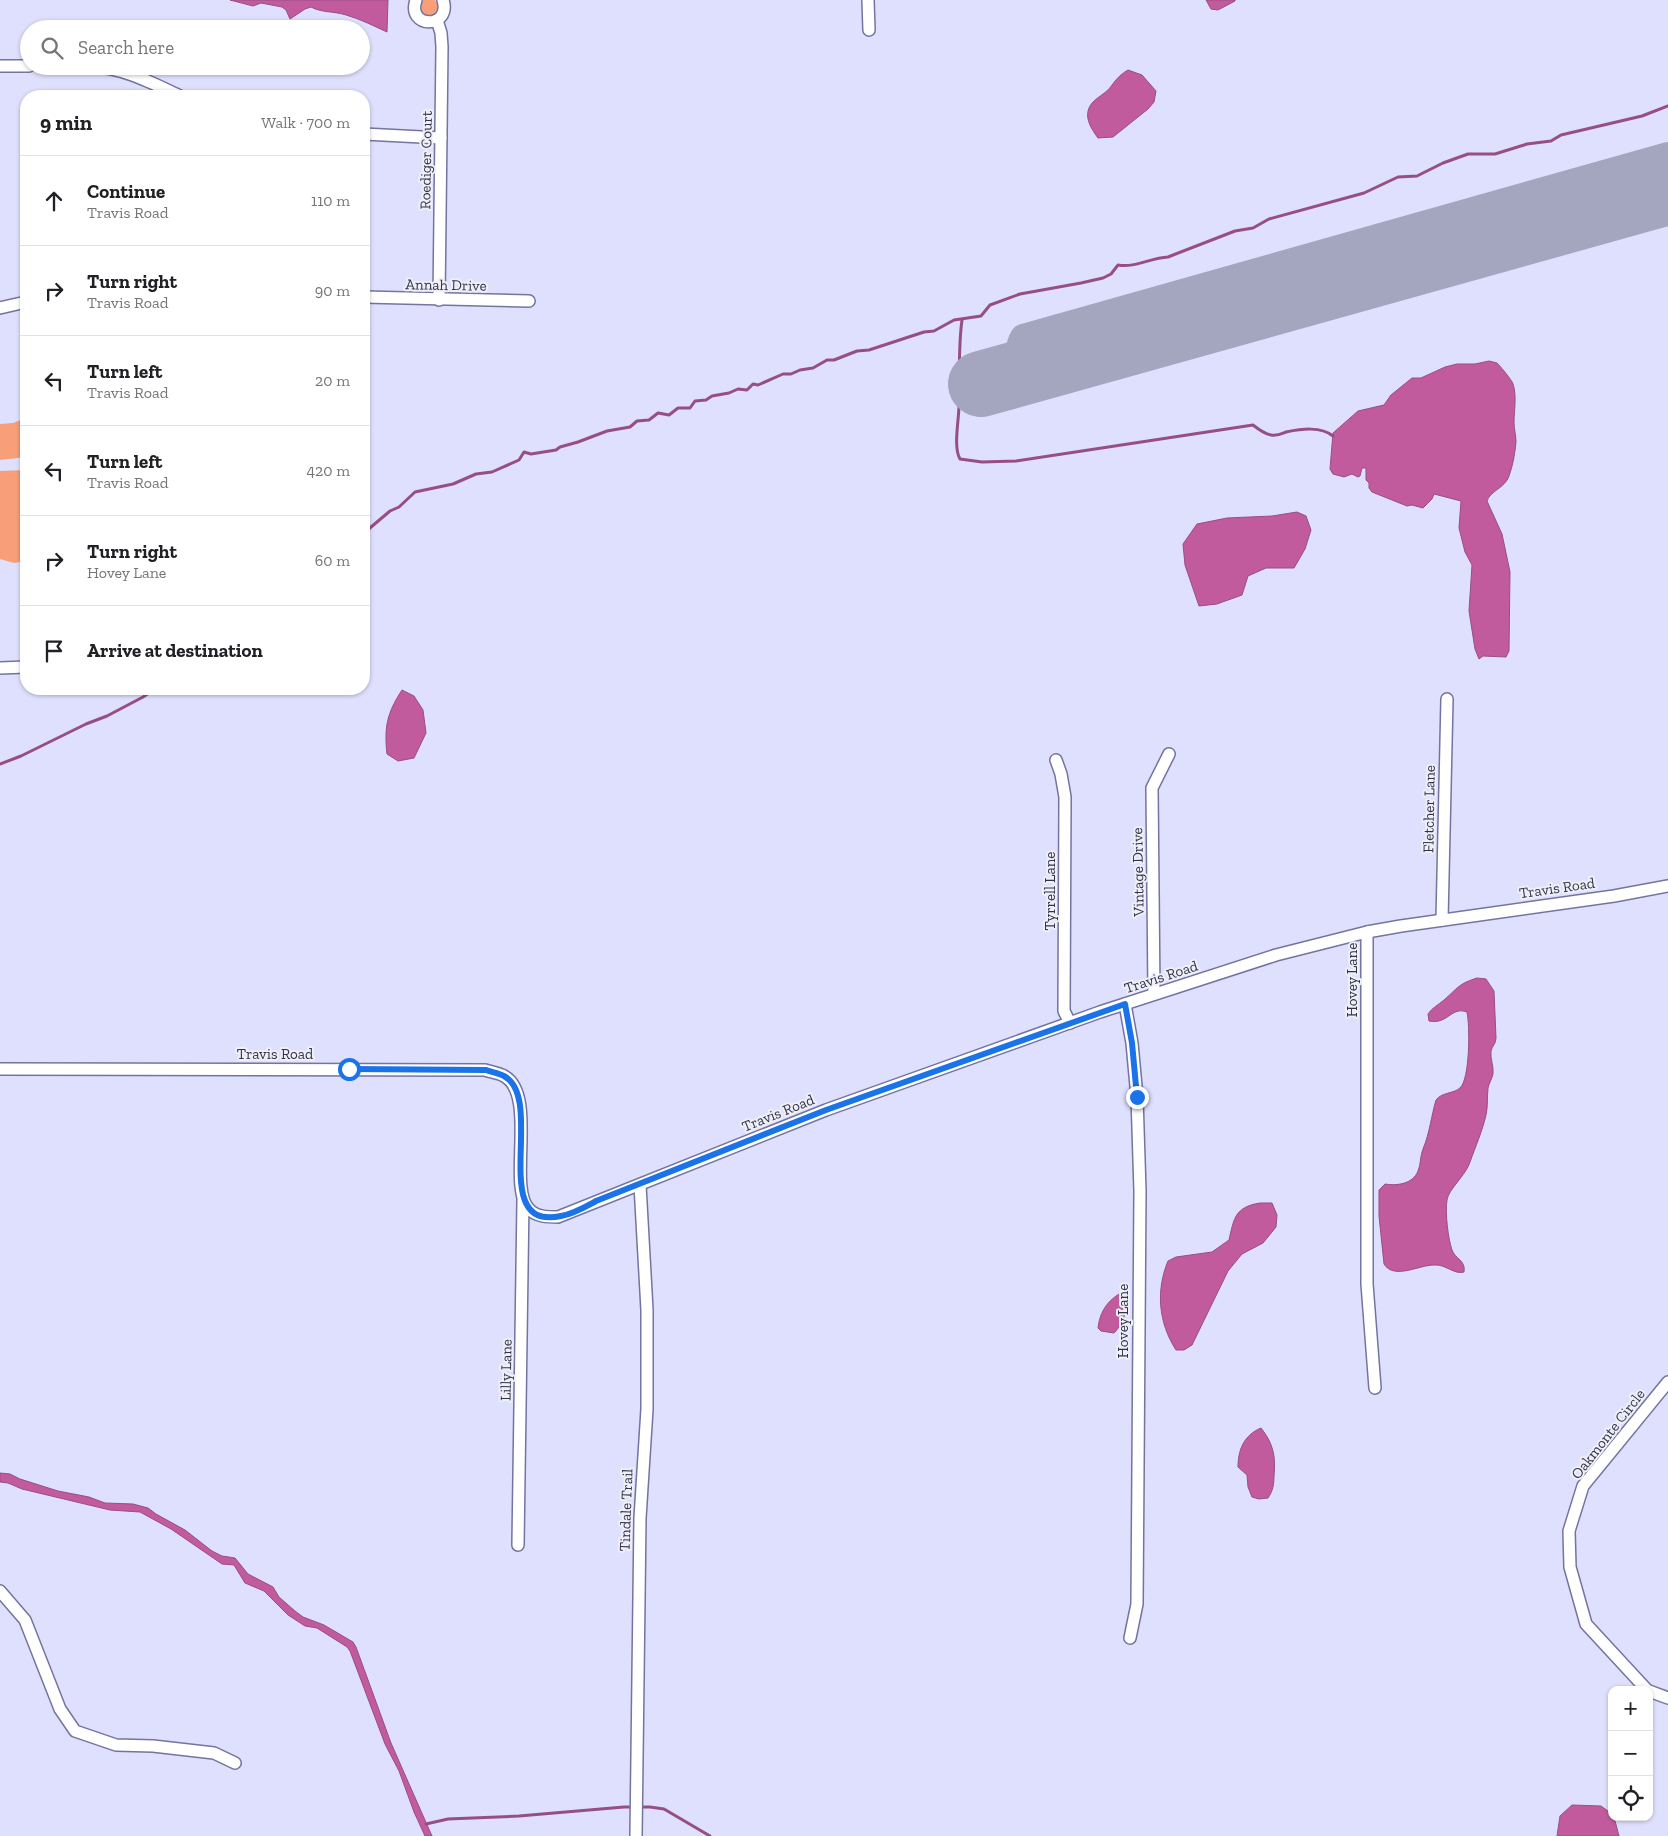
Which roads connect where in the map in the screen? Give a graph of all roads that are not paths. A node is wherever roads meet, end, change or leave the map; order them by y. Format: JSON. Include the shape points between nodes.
{"nodes":[{"id":1,"x":416,"y":0,"type":"edge"},
{"id":2,"x":443,"y":0,"type":"edge"},
{"id":3,"x":868,"y":0,"type":"edge"},
{"id":4,"x":437,"y":20,"type":"junction"},
{"id":5,"x":869,"y":30,"type":"dead end"},
{"id":6,"x":0,"y":66,"type":"edge"},
{"id":7,"x":20,"y":66,"type":"edge"},
{"id":8,"x":134,"y":75,"type":"edge"},
{"id":9,"x":167,"y":90,"type":"edge"},
{"id":10,"x":370,"y":134,"type":"edge"},
{"id":11,"x":441,"y":138,"type":"junction"},
{"id":12,"x":370,"y":297,"type":"edge"},
{"id":13,"x":439,"y":300,"type":"junction"},
{"id":14,"x":529,"y":301,"type":"dead end"},
{"id":15,"x":20,"y":303,"type":"edge"},
{"id":16,"x":0,"y":308,"type":"edge"},
{"id":17,"x":20,"y":667,"type":"edge"},
{"id":18,"x":0,"y":668,"type":"edge"},
{"id":19,"x":1447,"y":699,"type":"dead end"},
{"id":20,"x":1169,"y":754,"type":"dead end"},
{"id":21,"x":1056,"y":760,"type":"dead end"},
{"id":22,"x":1668,"y":886,"type":"edge"},
{"id":23,"x":1442,"y":920,"type":"junction"},
{"id":24,"x":1367,"y":932,"type":"junction"},
{"id":25,"x":1154,"y":994,"type":"junction"},
{"id":26,"x":1125,"y":1004,"type":"junction"},
{"id":27,"x":1070,"y":1023,"type":"junction"},
{"id":28,"x":0,"y":1070,"type":"edge"},
{"id":29,"x":640,"y":1185,"type":"junction"},
{"id":30,"x":523,"y":1196,"type":"junction"},
{"id":31,"x":1668,"y":1382,"type":"edge"},
{"id":32,"x":1375,"y":1388,"type":"dead end"},
{"id":33,"x":518,"y":1544,"type":"dead end"},
{"id":34,"x":0,"y":1590,"type":"edge"},
{"id":35,"x":1130,"y":1638,"type":"dead end"},
{"id":36,"x":1644,"y":1686,"type":"edge"},
{"id":37,"x":1653,"y":1692,"type":"edge"},
{"id":38,"x":1668,"y":1698,"type":"edge"},
{"id":39,"x":235,"y":1763,"type":"dead end"},
{"id":40,"x":636,"y":1836,"type":"edge"}],
"edges":[{"from":1,"to":4,"type":"street","via":[[414,10],[418,17],[429,22]]},
{"from":2,"to":4,"type":"street","name":"Roediger Court","via":[[444,11]]},
{"from":3,"to":5,"type":"street"},
{"from":4,"to":11,"type":"street","name":"Roediger Court","via":[[442,47]]},
{"from":6,"to":7,"type":"street"},
{"from":8,"to":9,"type":"street"},
{"from":10,"to":11,"type":"street"},
{"from":11,"to":13,"type":"street","name":"Roediger Court"},
{"from":12,"to":13,"type":"street","name":"Annah Drive"},
{"from":13,"to":14,"type":"street","name":"Annah Drive"},
{"from":15,"to":16,"type":"street"},
{"from":17,"to":18,"type":"street"},
{"from":19,"to":23,"type":"street","name":"Fletcher Lane"},
{"from":20,"to":25,"type":"street","name":"Vintage Drive","via":[[1152,788]]},
{"from":21,"to":27,"type":"street","name":"Tyrrell Lane","via":[[1065,798],[1064,1011]]},
{"from":22,"to":23,"type":"street","name":"Travis Road"},
{"from":23,"to":24,"type":"street","name":"Travis Road"},
{"from":24,"to":25,"type":"street","name":"Travis Road","via":[[1276,955]]},
{"from":24,"to":32,"type":"street","name":"Hovey Lane","via":[[1366,1264]]},
{"from":25,"to":26,"type":"street","name":"Travis Road"},
{"from":26,"to":27,"type":"street","name":"Travis Road"},
{"from":26,"to":35,"type":"street","name":"Hovey Lane","via":[[1137,1097],[1140,1191],[1137,1604]]},
{"from":27,"to":29,"type":"street","name":"Travis Road","via":[[826,1110]]},
{"from":28,"to":30,"type":"street","name":"Travis Road","via":[[486,1070],[505,1076],[514,1086],[521,1122]]},
{"from":29,"to":30,"type":"street","name":"Travis Road","via":[[558,1217],[530,1211]]},
{"from":29,"to":40,"type":"street","name":"Tindale Trail","via":[[647,1310],[647,1409],[640,1518]]},
{"from":30,"to":33,"type":"street","name":"Lilly Lane"},
{"from":31,"to":36,"type":"street","name":"Oakmonte Circle","via":[[1583,1486],[1569,1531],[1570,1567],[1586,1624]]},
{"from":34,"to":39,"type":"street","via":[[25,1620],[60,1709],[75,1731],[116,1745],[214,1753]]},
{"from":37,"to":38,"type":"street","name":"Oakmonte Circle"}]}
